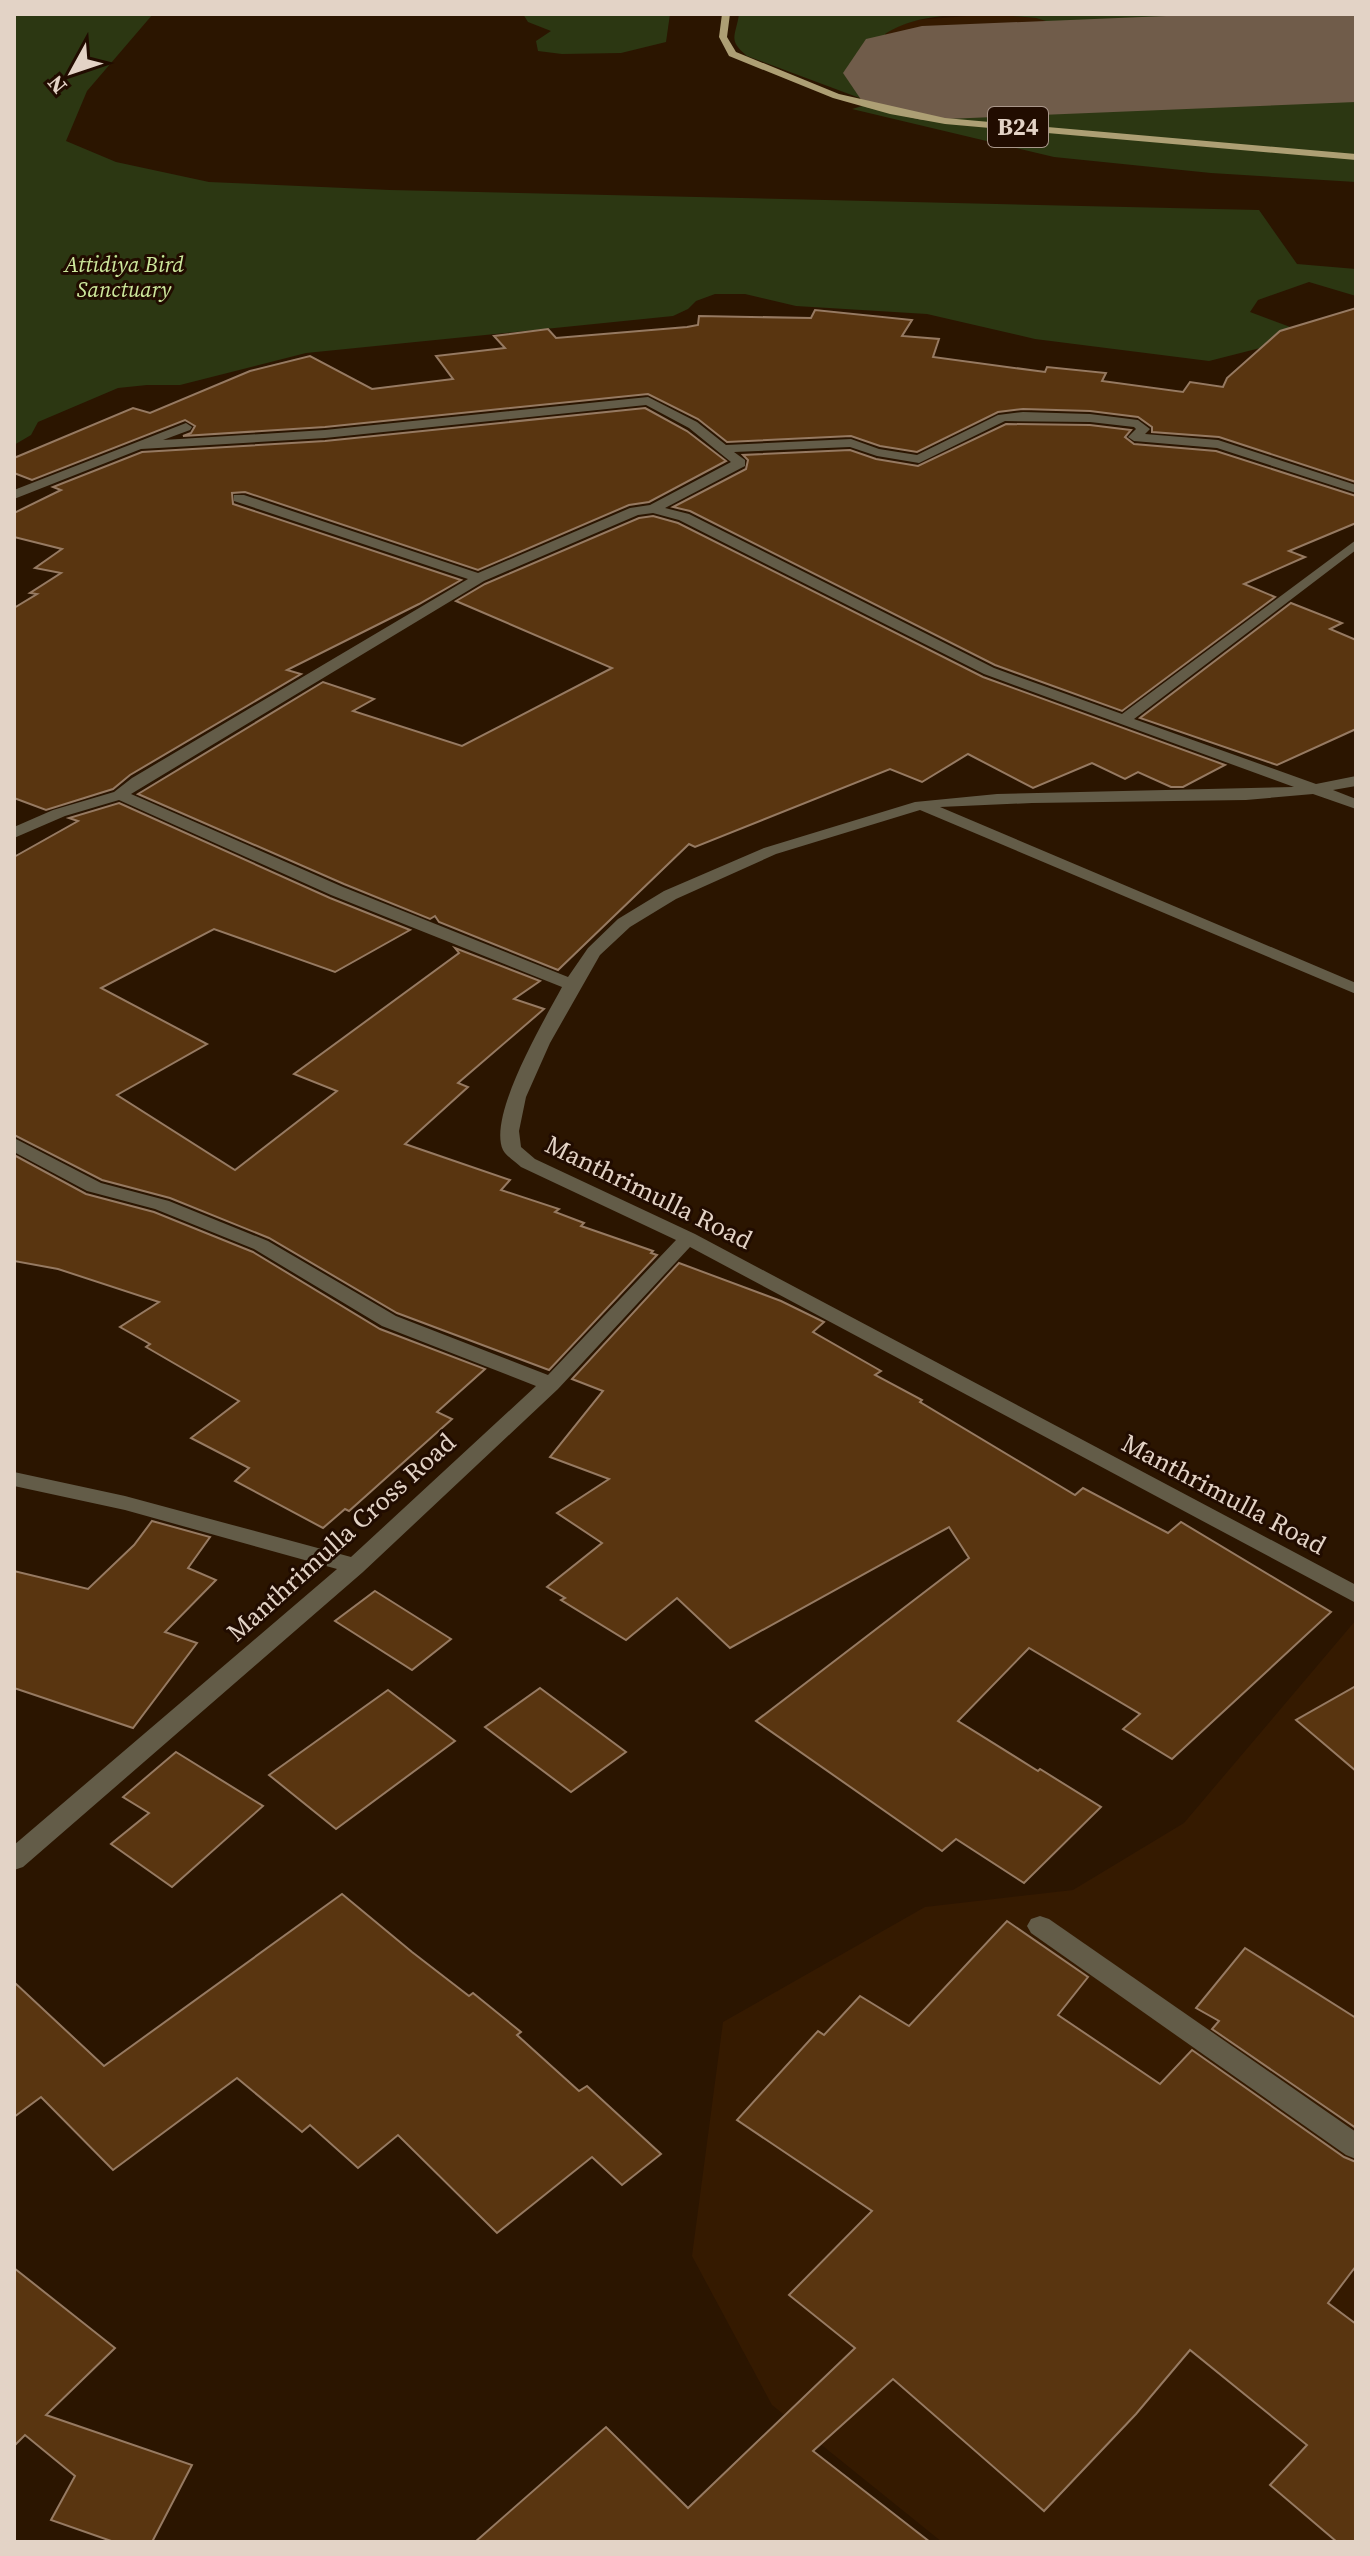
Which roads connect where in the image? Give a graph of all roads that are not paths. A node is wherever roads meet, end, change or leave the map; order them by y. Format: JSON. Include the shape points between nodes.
{"nodes":[{"id":1,"x":726,"y":14,"type":"edge"},
{"id":2,"x":1356,"y":157,"type":"edge"},
{"id":3,"x":186,"y":427,"type":"dead end"},
{"id":4,"x":133,"y":446,"type":"junction"},
{"id":5,"x":722,"y":449,"type":"junction"},
{"id":6,"x":1356,"y":489,"type":"edge"},
{"id":7,"x":14,"y":495,"type":"edge"},
{"id":8,"x":239,"y":498,"type":"dead end"},
{"id":9,"x":653,"y":509,"type":"junction"},
{"id":10,"x":1356,"y":544,"type":"edge"},
{"id":11,"x":479,"y":578,"type":"junction"},
{"id":12,"x":1123,"y":720,"type":"junction"},
{"id":13,"x":1356,"y":781,"type":"edge"},
{"id":14,"x":1319,"y":790,"type":"junction"},
{"id":15,"x":120,"y":795,"type":"junction"},
{"id":16,"x":1356,"y":804,"type":"edge"},
{"id":17,"x":921,"y":805,"type":"junction"},
{"id":18,"x":14,"y":833,"type":"edge"},
{"id":19,"x":572,"y":985,"type":"junction"},
{"id":20,"x":1356,"y":989,"type":"edge"},
{"id":21,"x":14,"y":1144,"type":"edge"},
{"id":22,"x":688,"y":1238,"type":"junction"},
{"id":23,"x":551,"y":1384,"type":"junction"},
{"id":24,"x":14,"y":1479,"type":"edge"},
{"id":25,"x":355,"y":1566,"type":"junction"},
{"id":26,"x":1356,"y":1595,"type":"edge"},
{"id":27,"x":14,"y":1860,"type":"edge"},
{"id":28,"x":1040,"y":1926,"type":"dead end"},
{"id":29,"x":1356,"y":2147,"type":"edge"}],
"edges":[{"from":1,"to":2,"type":"main road","number":"B24","via":[[723,37],[732,54],[892,112]]},
{"from":3,"to":4,"type":"street"},
{"from":4,"to":5,"type":"street","via":[[325,434],[648,401],[693,425]]},
{"from":4,"to":7,"type":"street"},
{"from":5,"to":6,"type":"street","via":[[851,443],[919,459],[1002,418],[1090,418],[1138,424],[1144,429],[1134,437],[1218,444]]},
{"from":5,"to":9,"type":"street","via":[[740,463]]},
{"from":8,"to":11,"type":"street"},
{"from":9,"to":11,"type":"street","via":[[618,517]]},
{"from":9,"to":12,"type":"street","via":[[684,517],[989,671]]},
{"from":10,"to":12,"type":"street"},
{"from":11,"to":15,"type":"street"},
{"from":12,"to":14,"type":"street"},
{"from":13,"to":14,"type":"street"},
{"from":14,"to":16,"type":"street"},
{"from":14,"to":17,"type":"street","name":"Manthrimulla Road"},
{"from":15,"to":18,"type":"street"},
{"from":15,"to":19,"type":"street","via":[[337,891]]},
{"from":17,"to":19,"type":"street","name":"Manthrimulla Road","via":[[784,846],[670,895],[624,923],[594,952]]},
{"from":17,"to":20,"type":"street"},
{"from":19,"to":22,"type":"street","name":"Manthrimulla Road","via":[[517,1097],[512,1149],[528,1163]]},
{"from":21,"to":23,"type":"street","via":[[94,1187],[162,1205],[261,1245],[389,1321]]},
{"from":22,"to":23,"type":"street","name":"Manthrimulla Cross Road"},
{"from":22,"to":26,"type":"street","name":"Manthrimulla Road"},
{"from":23,"to":25,"type":"street","name":"Manthrimulla Cross Road"},
{"from":24,"to":25,"type":"street","via":[[125,1503]]},
{"from":25,"to":27,"type":"street","name":"Manthrimulla Cross Road"},
{"from":28,"to":29,"type":"street"}]}
